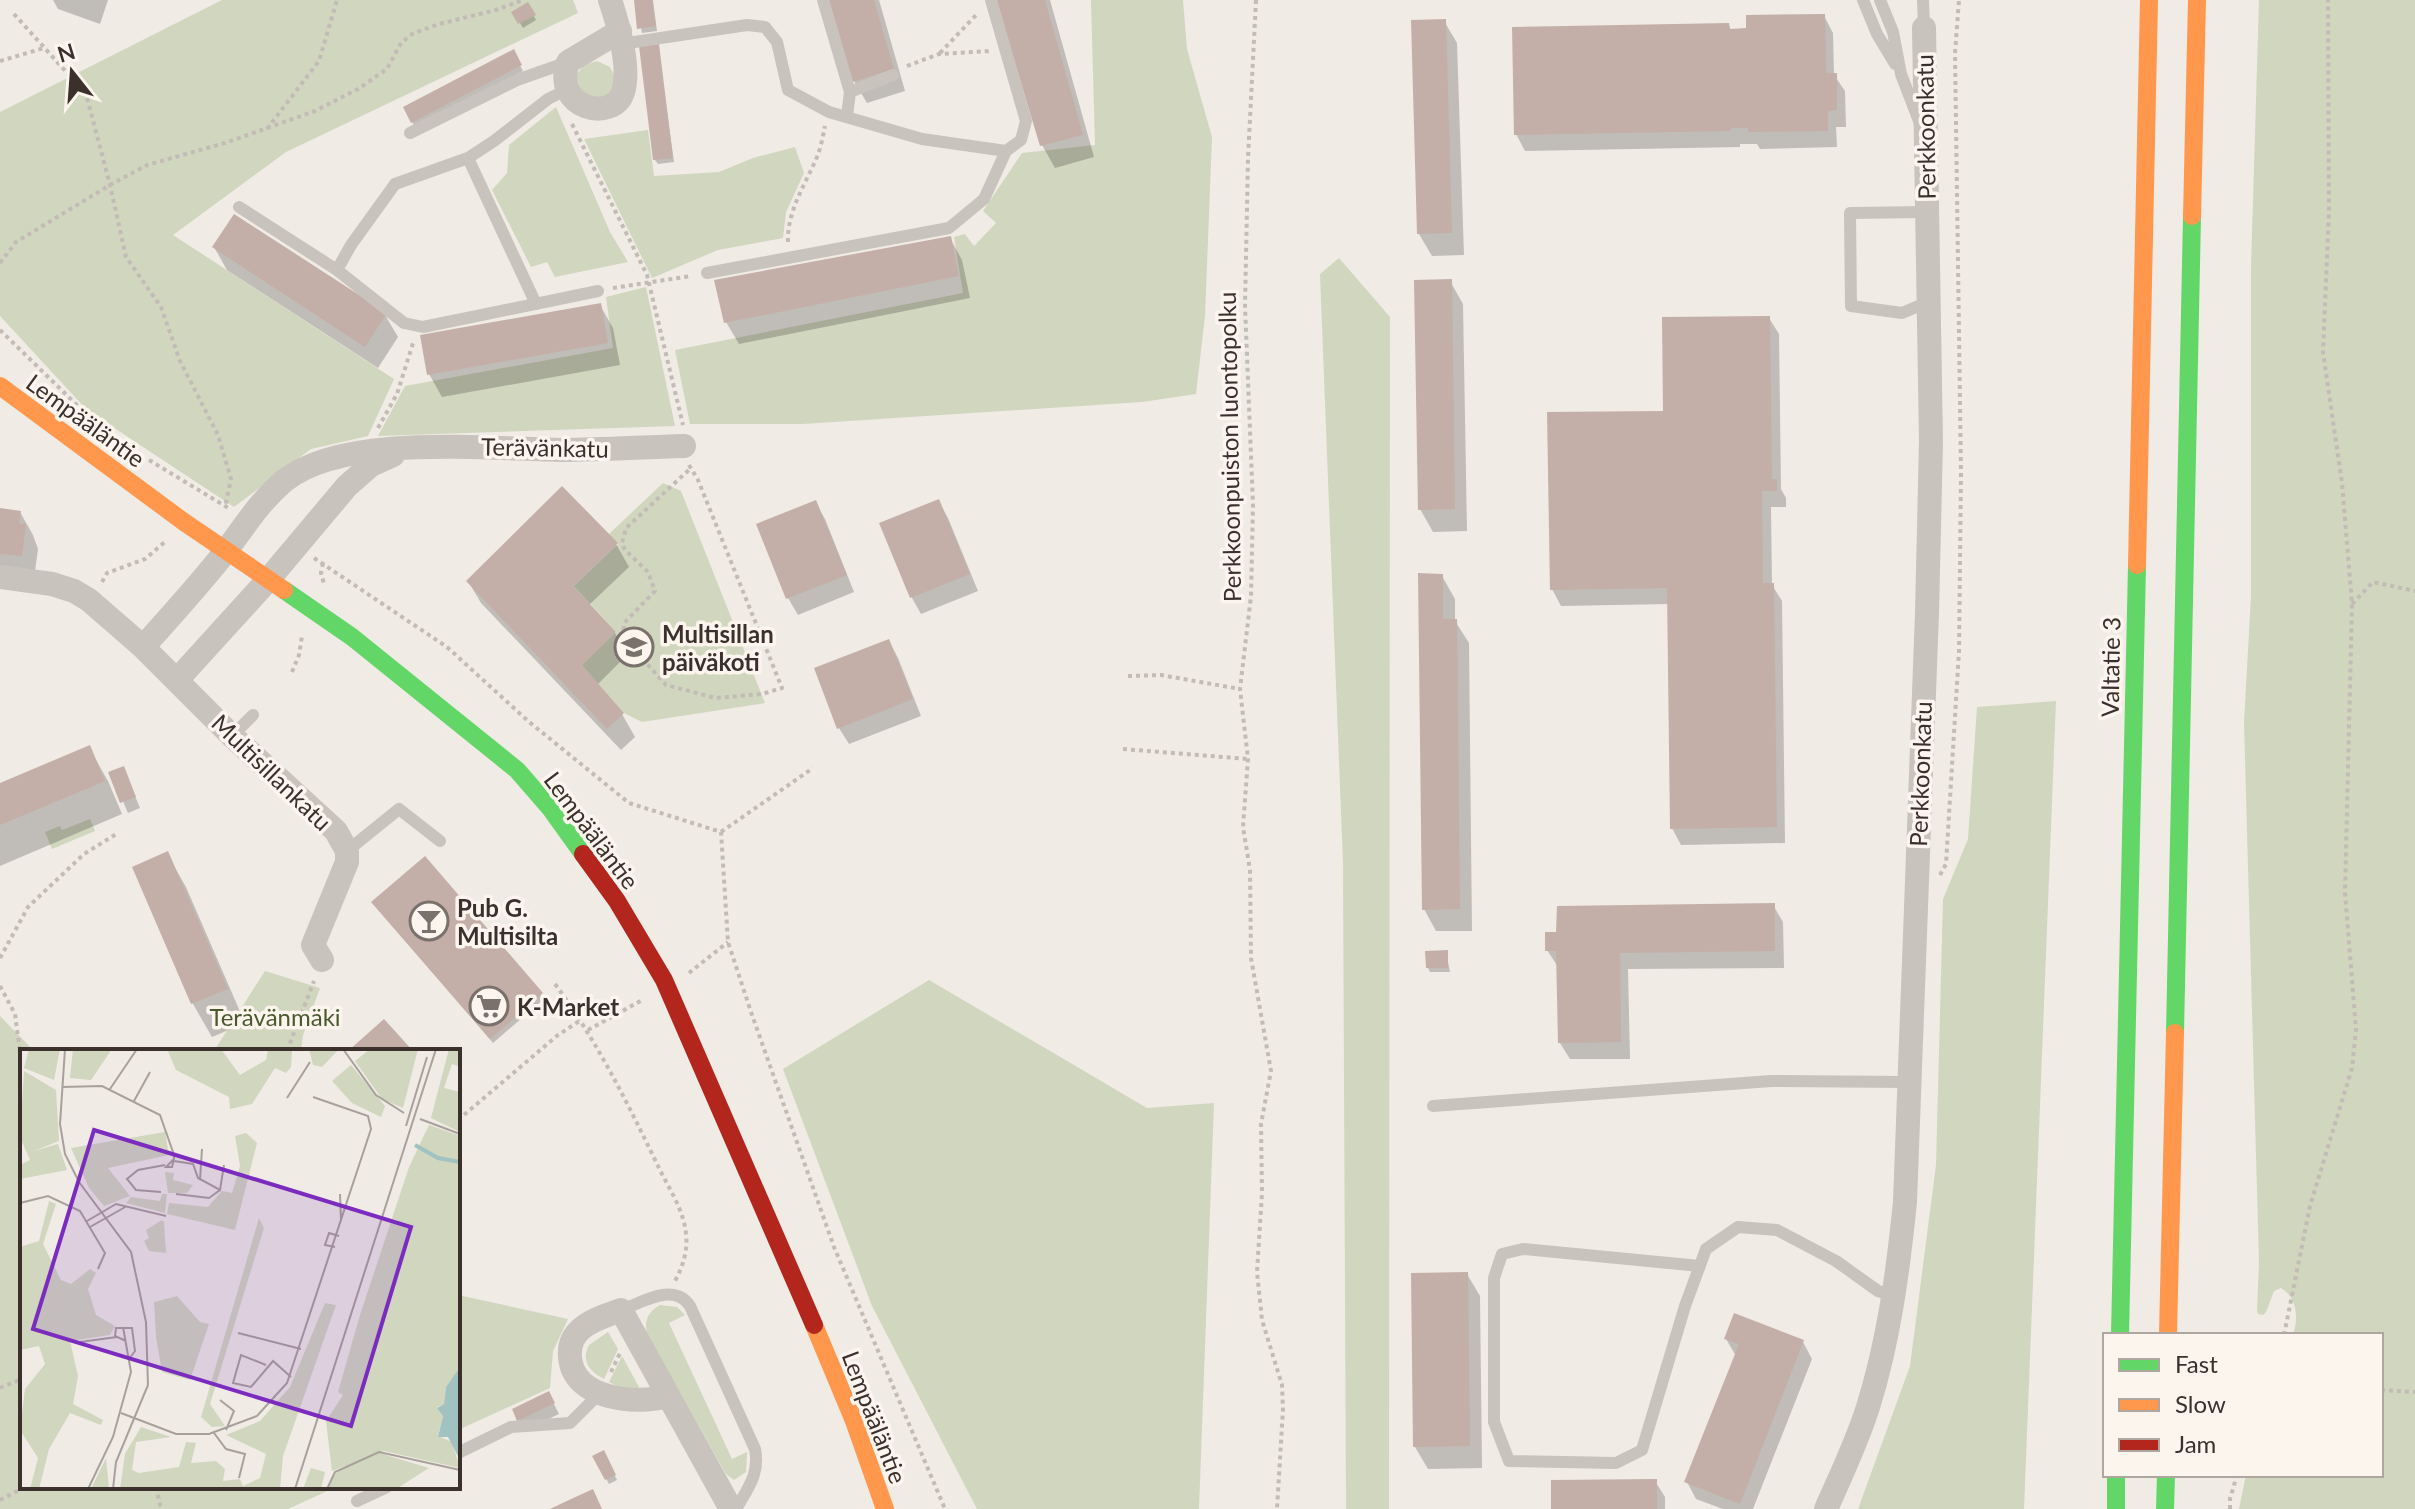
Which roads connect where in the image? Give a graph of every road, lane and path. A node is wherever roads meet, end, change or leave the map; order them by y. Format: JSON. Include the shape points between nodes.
{"nodes":[{"id":1,"x":337,"y":0,"type":"edge"},
{"id":2,"x":523,"y":0,"type":"edge"},
{"id":3,"x":610,"y":0,"type":"edge"},
{"id":4,"x":823,"y":0,"type":"edge"},
{"id":5,"x":991,"y":0,"type":"edge"},
{"id":6,"x":1256,"y":0,"type":"edge"},
{"id":7,"x":1863,"y":0,"type":"edge"},
{"id":8,"x":1880,"y":0,"type":"edge"},
{"id":9,"x":1923,"y":0,"type":"edge"},
{"id":10,"x":1959,"y":0,"type":"edge"},
{"id":11,"x":2149,"y":0,"type":"edge"},
{"id":12,"x":2197,"y":0,"type":"edge"},
{"id":13,"x":2328,"y":0,"type":"edge"},
{"id":14,"x":980,"y":11,"type":"dead end"},
{"id":15,"x":14,"y":14,"type":"dead end"},
{"id":16,"x":1924,"y":28,"type":"joint"},
{"id":17,"x":620,"y":37,"type":"junction"},
{"id":18,"x":44,"y":48,"type":"junction"},
{"id":19,"x":1006,"y":50,"type":"junction"},
{"id":20,"x":939,"y":54,"type":"junction"},
{"id":21,"x":0,"y":61,"type":"edge"},
{"id":22,"x":568,"y":62,"type":"junction"},
{"id":23,"x":911,"y":63,"type":"dead end"},
{"id":24,"x":1901,"y":74,"type":"junction"},
{"id":25,"x":893,"y":75,"type":"dead end"},
{"id":26,"x":850,"y":92,"type":"junction"},
{"id":27,"x":572,"y":96,"type":"junction"},
{"id":28,"x":829,"y":112,"type":"junction"},
{"id":29,"x":847,"y":116,"type":"junction"},
{"id":30,"x":267,"y":129,"type":"junction"},
{"id":31,"x":410,"y":133,"type":"dead end"},
{"id":32,"x":1925,"y":139,"type":"junction"},
{"id":33,"x":1006,"y":151,"type":"junction"},
{"id":34,"x":468,"y":158,"type":"junction"},
{"id":35,"x":110,"y":185,"type":"junction"},
{"id":36,"x":239,"y":207,"type":"dead end"},
{"id":37,"x":1927,"y":212,"type":"junction"},
{"id":38,"x":789,"y":258,"type":"junction"},
{"id":39,"x":0,"y":263,"type":"edge"},
{"id":40,"x":337,"y":270,"type":"junction"},
{"id":41,"x":707,"y":273,"type":"joint"},
{"id":42,"x":649,"y":282,"type":"junction"},
{"id":43,"x":598,"y":291,"type":"joint"},
{"id":44,"x":1928,"y":302,"type":"junction"},
{"id":45,"x":536,"y":304,"type":"junction"},
{"id":46,"x":411,"y":353,"type":"dead end"},
{"id":47,"x":0,"y":386,"type":"edge"},
{"id":48,"x":406,"y":448,"type":"junction"},
{"id":49,"x":373,"y":453,"type":"junction"},
{"id":50,"x":687,"y":457,"type":"junction"},
{"id":51,"x":225,"y":507,"type":"dead end"},
{"id":52,"x":171,"y":536,"type":"dead end"},
{"id":53,"x":227,"y":550,"type":"junction"},
{"id":54,"x":323,"y":563,"type":"dead end"},
{"id":55,"x":0,"y":577,"type":"edge"},
{"id":56,"x":268,"y":580,"type":"junction"},
{"id":57,"x":101,"y":585,"type":"dead end"},
{"id":58,"x":2415,"y":591,"type":"edge"},
{"id":59,"x":329,"y":592,"type":"dead end"},
{"id":60,"x":2352,"y":604,"type":"junction"},
{"id":61,"x":303,"y":628,"type":"dead end"},
{"id":62,"x":143,"y":647,"type":"junction"},
{"id":63,"x":292,"y":672,"type":"dead end"},
{"id":64,"x":1128,"y":676,"type":"dead end"},
{"id":65,"x":177,"y":680,"type":"junction"},
{"id":66,"x":1240,"y":689,"type":"junction"},
{"id":67,"x":253,"y":715,"type":"dead end"},
{"id":68,"x":232,"y":736,"type":"junction"},
{"id":69,"x":1123,"y":749,"type":"dead end"},
{"id":70,"x":1248,"y":759,"type":"junction"},
{"id":71,"x":813,"y":768,"type":"dead end"},
{"id":72,"x":721,"y":832,"type":"dead end"},
{"id":73,"x":118,"y":833,"type":"dead end"},
{"id":74,"x":440,"y":841,"type":"dead end"},
{"id":75,"x":347,"y":851,"type":"junction"},
{"id":76,"x":1936,"y":878,"type":"dead end"},
{"id":77,"x":728,"y":942,"type":"dead end"},
{"id":78,"x":0,"y":958,"type":"edge"},
{"id":79,"x":322,"y":960,"type":"joint"},
{"id":80,"x":684,"y":977,"type":"dead end"},
{"id":81,"x":555,"y":984,"type":"dead end"},
{"id":82,"x":0,"y":986,"type":"edge"},
{"id":83,"x":650,"y":996,"type":"dead end"},
{"id":84,"x":581,"y":1020,"type":"junction"},
{"id":85,"x":588,"y":1030,"type":"junction"},
{"id":86,"x":288,"y":1049,"type":"edge"},
{"id":87,"x":20,"y":1052,"type":"edge"},
{"id":88,"x":1909,"y":1082,"type":"junction"},
{"id":89,"x":1433,"y":1106,"type":"dead end"},
{"id":90,"x":460,"y":1118,"type":"edge"},
{"id":91,"x":684,"y":1264,"type":"dead end"},
{"id":92,"x":1700,"y":1266,"type":"junction"},
{"id":93,"x":1894,"y":1296,"type":"junction"},
{"id":94,"x":625,"y":1317,"type":"junction"},
{"id":95,"x":2120,"y":1333,"type":"edge"},
{"id":96,"x":2168,"y":1333,"type":"edge"},
{"id":97,"x":2284,"y":1333,"type":"edge"},
{"id":98,"x":20,"y":1380,"type":"edge"},
{"id":99,"x":0,"y":1388,"type":"edge"},
{"id":100,"x":2383,"y":1390,"type":"edge"},
{"id":101,"x":601,"y":1392,"type":"junction"},
{"id":102,"x":2415,"y":1392,"type":"edge"},
{"id":103,"x":668,"y":1396,"type":"junction"},
{"id":104,"x":460,"y":1452,"type":"edge"},
{"id":105,"x":2116,"y":1477,"type":"edge"},
{"id":106,"x":2166,"y":1477,"type":"edge"},
{"id":107,"x":2236,"y":1477,"type":"edge"},
{"id":108,"x":21,"y":1489,"type":"edge"},
{"id":109,"x":156,"y":1489,"type":"edge"},
{"id":110,"x":383,"y":1489,"type":"edge"},
{"id":111,"x":0,"y":1500,"type":"edge"},
{"id":112,"x":357,"y":1501,"type":"dead end"},
{"id":113,"x":161,"y":1509,"type":"edge"},
{"id":114,"x":733,"y":1509,"type":"edge"},
{"id":115,"x":885,"y":1509,"type":"edge"},
{"id":116,"x":1277,"y":1509,"type":"edge"},
{"id":117,"x":1826,"y":1509,"type":"edge"},
{"id":118,"x":2116,"y":1509,"type":"edge"},
{"id":119,"x":2165,"y":1509,"type":"edge"},
{"id":120,"x":2230,"y":1509,"type":"edge"}],
"edges":[{"from":1,"to":30,"type":"path","via":[[319,61]]},
{"from":2,"to":30,"type":"path","via":[[412,34],[387,69],[358,89]]},
{"from":3,"to":17,"type":"street"},
{"from":4,"to":26,"type":"lane"},
{"from":5,"to":19,"type":"lane"},
{"from":6,"to":6,"type":"path","via":[[1252,66]]},
{"from":6,"to":66,"type":"path","name":"Perkkoonpuiston luontopolku","via":[[1245,306],[1251,596]]},
{"from":7,"to":24,"type":"lane"},
{"from":8,"to":24,"type":"lane"},
{"from":9,"to":16,"type":"lane"},
{"from":10,"to":76,"type":"path","via":[[1959,651],[1946,864]]},
{"from":11,"to":95,"type":"main road","name":"Valtatie 3"},
{"from":12,"to":96,"type":"main road"},
{"from":13,"to":60,"type":"path","via":[[2323,352]]},
{"from":14,"to":20,"type":"path"},
{"from":15,"to":18,"type":"path"},
{"from":16,"to":32,"type":"street","name":"Perkkoonkatu"},
{"from":17,"to":22,"type":"street"},
{"from":17,"to":27,"type":"street","via":[[623,91],[618,101],[592,109]]},
{"from":17,"to":28,"type":"lane","via":[[765,27],[777,42],[788,90]]},
{"from":18,"to":21,"type":"path"},
{"from":18,"to":35,"type":"path","via":[[86,94]]},
{"from":19,"to":20,"type":"path"},
{"from":19,"to":33,"type":"lane","via":[[1026,121],[1021,140]]},
{"from":20,"to":23,"type":"path"},
{"from":22,"to":27,"type":"street","via":[[563,76]]},
{"from":22,"to":31,"type":"lane","via":[[517,80]]},
{"from":24,"to":32,"type":"lane"},
{"from":25,"to":26,"type":"lane"},
{"from":26,"to":29,"type":"lane"},
{"from":27,"to":34,"type":"lane","via":[[548,99]]},
{"from":27,"to":42,"type":"path","via":[[567,113]]},
{"from":28,"to":29,"type":"lane"},
{"from":28,"to":38,"type":"path","via":[[819,153],[795,203],[788,230]]},
{"from":29,"to":33,"type":"lane","via":[[922,139]]},
{"from":30,"to":35,"type":"path","via":[[147,165]]},
{"from":32,"to":37,"type":"street","name":"Perkkoonkatu"},
{"from":33,"to":38,"type":"lane","via":[[984,199],[949,228]]},
{"from":34,"to":40,"type":"lane","via":[[395,184]]},
{"from":34,"to":45,"type":"lane"},
{"from":35,"to":39,"type":"path","via":[[16,242]]},
{"from":35,"to":51,"type":"path","via":[[126,257],[161,307],[180,361],[218,435],[231,479]]},
{"from":36,"to":40,"type":"lane"},
{"from":37,"to":44,"type":"street","name":"Perkkoonkatu"},
{"from":37,"to":44,"type":"lane","via":[[1850,213],[1851,306],[1902,313]]},
{"from":38,"to":41,"type":"lane"},
{"from":40,"to":45,"type":"lane","via":[[404,323],[423,327]]},
{"from":41,"to":42,"type":"path"},
{"from":42,"to":43,"type":"path"},
{"from":42,"to":50,"type":"path"},
{"from":43,"to":45,"type":"lane"},
{"from":44,"to":88,"type":"street","name":"Perkkoonkatu","via":[[1927,613]]},
{"from":46,"to":49,"type":"path","via":[[397,394],[372,438]]},
{"from":47,"to":53,"type":"main road","name":"Lempääläntie"},
{"from":48,"to":49,"type":"street","name":"Terävänkatu"},
{"from":48,"to":50,"type":"street","name":"Terävänkatu","via":[[481,446]]},
{"from":48,"to":56,"type":"street","name":"Terävänkatu","via":[[371,465],[347,486]]},
{"from":49,"to":53,"type":"street","name":"Terävänkatu","via":[[313,464],[284,481],[249,517]]},
{"from":50,"to":50,"type":"path","via":[[698,480],[782,688],[716,698],[666,685],[623,637],[624,623],[655,591],[648,572],[625,550],[626,528]]},
{"from":52,"to":57,"type":"path","via":[[145,559],[107,573]]},
{"from":53,"to":56,"type":"main road","name":"Lempääläntie"},
{"from":53,"to":62,"type":"street"},
{"from":54,"to":59,"type":"path"},
{"from":55,"to":62,"type":"street","name":"Multisillankatu","via":[[74,591]]},
{"from":56,"to":65,"type":"street"},
{"from":56,"to":115,"type":"main road","name":"Lempääläntie","via":[[352,637],[517,770],[617,901],[664,980],[728,1123],[854,1421]]},
{"from":58,"to":60,"type":"path","via":[[2373,582]]},
{"from":60,"to":97,"type":"path","via":[[2345,893],[2356,1030],[2352,1068],[2310,1206]]},
{"from":61,"to":63,"type":"path"},
{"from":62,"to":65,"type":"street","name":"Multisillankatu"},
{"from":64,"to":66,"type":"path","via":[[1161,675]]},
{"from":65,"to":68,"type":"street","name":"Multisillankatu"},
{"from":66,"to":70,"type":"path","name":"Perkkoonpuiston luontopolku"},
{"from":67,"to":68,"type":"lane"},
{"from":68,"to":75,"type":"street","name":"Multisillankatu","via":[[336,831]]},
{"from":69,"to":70,"type":"path"},
{"from":70,"to":116,"type":"path","name":"Perkkoonpuiston luontopolku","via":[[1243,827],[1250,870],[1251,958],[1271,1071],[1261,1124],[1257,1272],[1262,1320],[1282,1385]]},
{"from":71,"to":72,"type":"path"},
{"from":73,"to":78,"type":"path","via":[[84,854],[28,907]]},
{"from":74,"to":75,"type":"lane","via":[[399,809]]},
{"from":75,"to":79,"type":"street","name":"Multisillankatu","via":[[313,945]]},
{"from":77,"to":80,"type":"path"},
{"from":79,"to":86,"type":"path"},
{"from":81,"to":84,"type":"path"},
{"from":82,"to":87,"type":"path","via":[[15,1014]]},
{"from":83,"to":85,"type":"path"},
{"from":84,"to":85,"type":"path"},
{"from":84,"to":90,"type":"path"},
{"from":85,"to":91,"type":"path","via":[[673,1196],[687,1235]]},
{"from":88,"to":89,"type":"lane","via":[[1771,1081]]},
{"from":88,"to":93,"type":"street","name":"Perkkoonkatu","via":[[1905,1202]]},
{"from":92,"to":92,"type":"lane","via":[[1642,1450],[1616,1463],[1509,1461],[1494,1422],[1494,1278],[1502,1254],[1523,1249]]},
{"from":92,"to":93,"type":"lane","via":[[1706,1249],[1738,1227],[1777,1230]]},
{"from":93,"to":117,"type":"street","name":"Perkkoonkatu","via":[[1869,1405]]},
{"from":94,"to":101,"type":"path","via":[[621,1350]]},
{"from":94,"to":101,"type":"street","via":[[588,1323],[569,1351],[576,1377]]},
{"from":94,"to":103,"type":"street"},
{"from":94,"to":114,"type":"lane","via":[[664,1294],[677,1294],[690,1306],[758,1463],[755,1477]]},
{"from":98,"to":99,"type":"path"},
{"from":100,"to":102,"type":"path"},
{"from":101,"to":103,"type":"street","via":[[631,1401]]},
{"from":101,"to":104,"type":"lane","via":[[570,1423],[511,1427]]},
{"from":103,"to":114,"type":"street"},
{"from":105,"to":118,"type":"main road"},
{"from":106,"to":119,"type":"main road"},
{"from":107,"to":120,"type":"path"},
{"from":108,"to":111,"type":"path"},
{"from":109,"to":113,"type":"path"},
{"from":110,"to":112,"type":"lane"}]}
